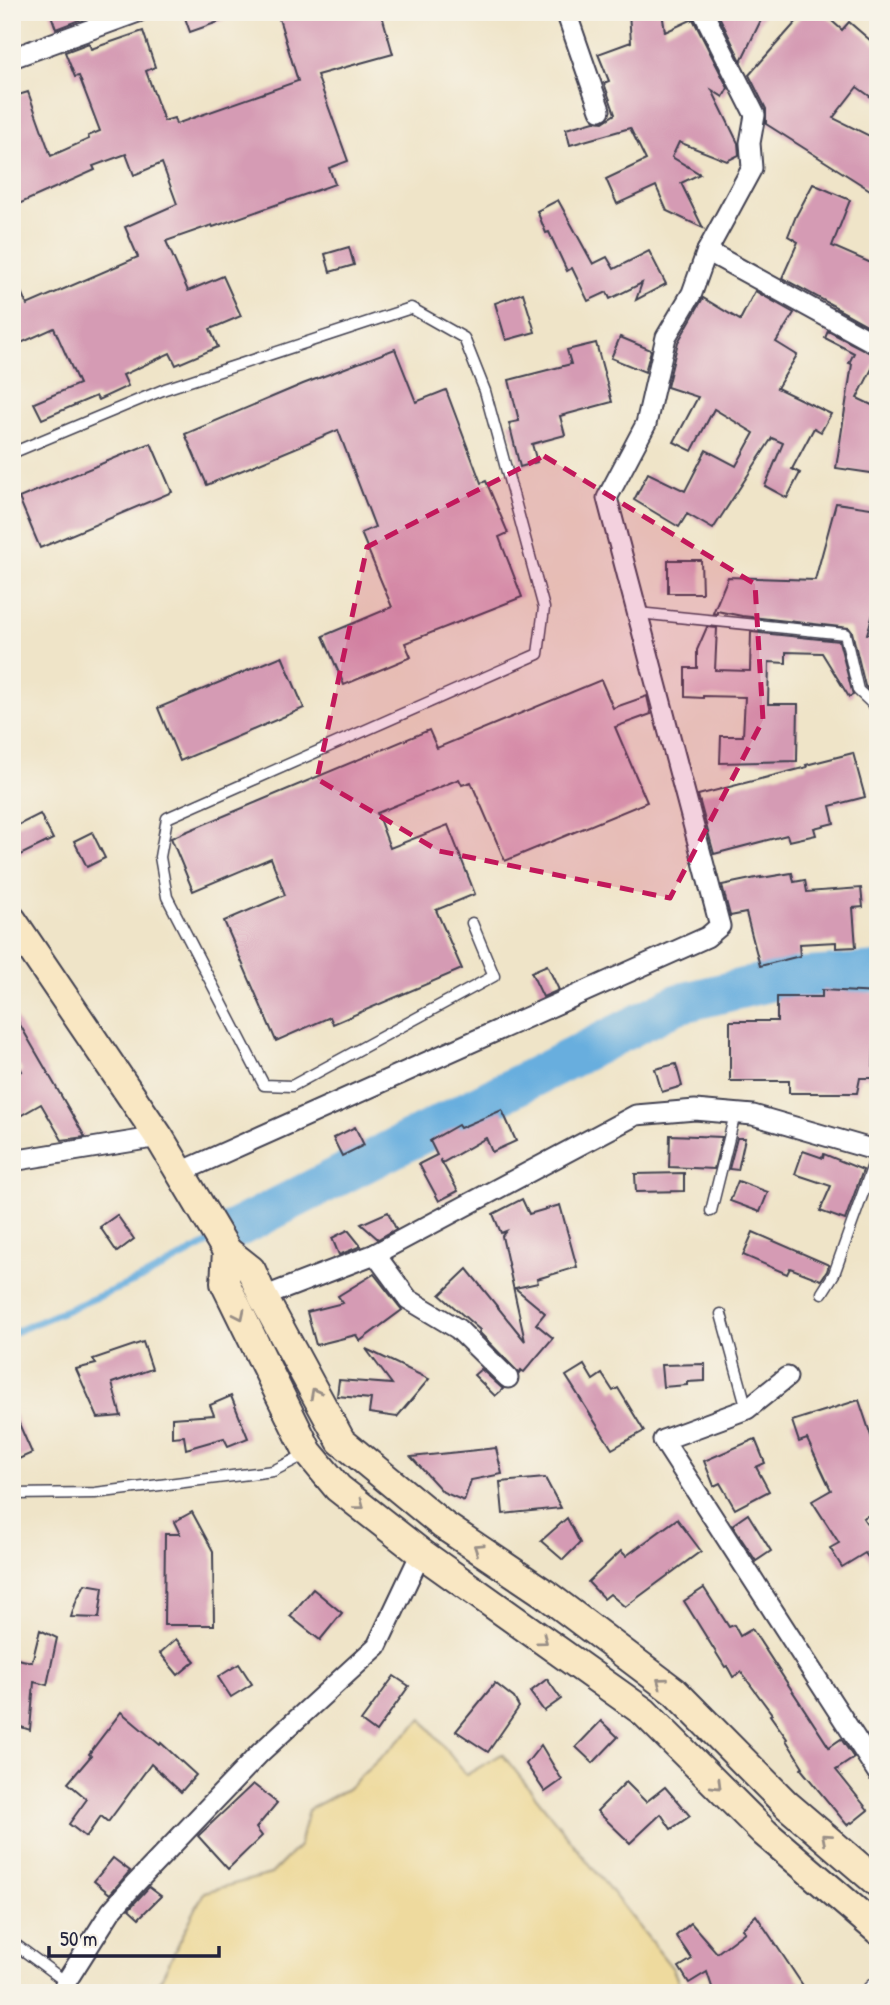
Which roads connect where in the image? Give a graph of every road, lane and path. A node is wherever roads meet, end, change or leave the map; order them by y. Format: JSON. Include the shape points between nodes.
{"nodes":[{"id":1,"x":138,"y":12,"type":"edge"},
{"id":2,"x":566,"y":12,"type":"edge"},
{"id":3,"x":703,"y":12,"type":"edge"},
{"id":4,"x":12,"y":58,"type":"edge"},
{"id":5,"x":600,"y":110,"type":"dead end"},
{"id":6,"x":707,"y":251,"type":"junction"},
{"id":7,"x":878,"y":345,"type":"edge"},
{"id":8,"x":12,"y":453,"type":"edge"},
{"id":9,"x":637,"y":613,"type":"junction"},
{"id":10,"x":878,"y":709,"type":"edge"},
{"id":11,"x":12,"y":920,"type":"edge"},
{"id":12,"x":472,"y":923,"type":"dead end"},
{"id":13,"x":735,"y":1114,"type":"junction"},
{"id":14,"x":159,"y":1137,"type":"junction"},
{"id":15,"x":878,"y":1151,"type":"edge"},
{"id":16,"x":12,"y":1161,"type":"edge"},
{"id":17,"x":181,"y":1172,"type":"junction"},
{"id":18,"x":711,"y":1211,"type":"dead end"},
{"id":19,"x":227,"y":1251,"type":"junction"},
{"id":20,"x":375,"y":1254,"type":"junction"},
{"id":21,"x":822,"y":1293,"type":"dead end"},
{"id":22,"x":263,"y":1297,"type":"junction"},
{"id":23,"x":721,"y":1314,"type":"dead end"},
{"id":24,"x":787,"y":1377,"type":"dead end"},
{"id":25,"x":508,"y":1378,"type":"dead end"},
{"id":26,"x":747,"y":1409,"type":"junction"},
{"id":27,"x":308,"y":1452,"type":"junction"},
{"id":28,"x":12,"y":1494,"type":"edge"},
{"id":29,"x":421,"y":1553,"type":"junction"},
{"id":30,"x":878,"y":1773,"type":"edge"},
{"id":31,"x":878,"y":1883,"type":"edge"},
{"id":32,"x":878,"y":1930,"type":"edge"},
{"id":33,"x":12,"y":1942,"type":"edge"},
{"id":34,"x":878,"y":1979,"type":"edge"},
{"id":35,"x":64,"y":1987,"type":"edge"},
{"id":36,"x":863,"y":1993,"type":"edge"}],
"edges":[{"from":1,"to":4,"type":"street"},
{"from":2,"to":5,"type":"street"},
{"from":3,"to":6,"type":"street","via":[[755,115],[752,168]]},
{"from":6,"to":7,"type":"street"},
{"from":6,"to":9,"type":"street","via":[[692,293],[666,337],[646,424],[607,498]]},
{"from":8,"to":12,"type":"lane","via":[[165,389],[411,308],[464,338],[485,391],[544,608],[538,654],[167,818],[160,857],[167,897],[264,1085],[292,1086],[494,976]]},
{"from":9,"to":10,"type":"lane","via":[[845,634],[858,690]]},
{"from":9,"to":17,"type":"street","via":[[720,926],[708,937]]},
{"from":11,"to":14,"type":"main road"},
{"from":13,"to":15,"type":"street","via":[[754,1115]]},
{"from":13,"to":18,"type":"lane"},
{"from":13,"to":20,"type":"street","via":[[695,1110],[636,1115]]},
{"from":14,"to":16,"type":"street"},
{"from":14,"to":17,"type":"main road"},
{"from":15,"to":21,"type":"lane","via":[[834,1275]]},
{"from":17,"to":19,"type":"main road"},
{"from":19,"to":22,"type":"main road","via":[[251,1270]]},
{"from":19,"to":27,"type":"main road","one_way":true,"via":[[225,1283]]},
{"from":20,"to":22,"type":"street"},
{"from":20,"to":25,"type":"street","via":[[408,1299],[458,1329]]},
{"from":31,"to":22,"type":"main road","one_way":true,"via":[[787,1805],[674,1692],[544,1593],[443,1525],[341,1441]]},
{"from":23,"to":26,"type":"lane"},
{"from":24,"to":26,"type":"street"},
{"from":26,"to":30,"type":"street","via":[[663,1440]]},
{"from":27,"to":28,"type":"lane","via":[[273,1471],[94,1493]]},
{"from":27,"to":29,"type":"main road","one_way":true,"via":[[338,1488]]},
{"from":29,"to":32,"type":"main road","one_way":true,"via":[[644,1712],[765,1833]]},
{"from":29,"to":35,"type":"street","via":[[377,1646],[260,1753],[135,1884],[111,1911]]},
{"from":33,"to":35,"type":"lane"},
{"from":34,"to":36,"type":"lane"}]}
